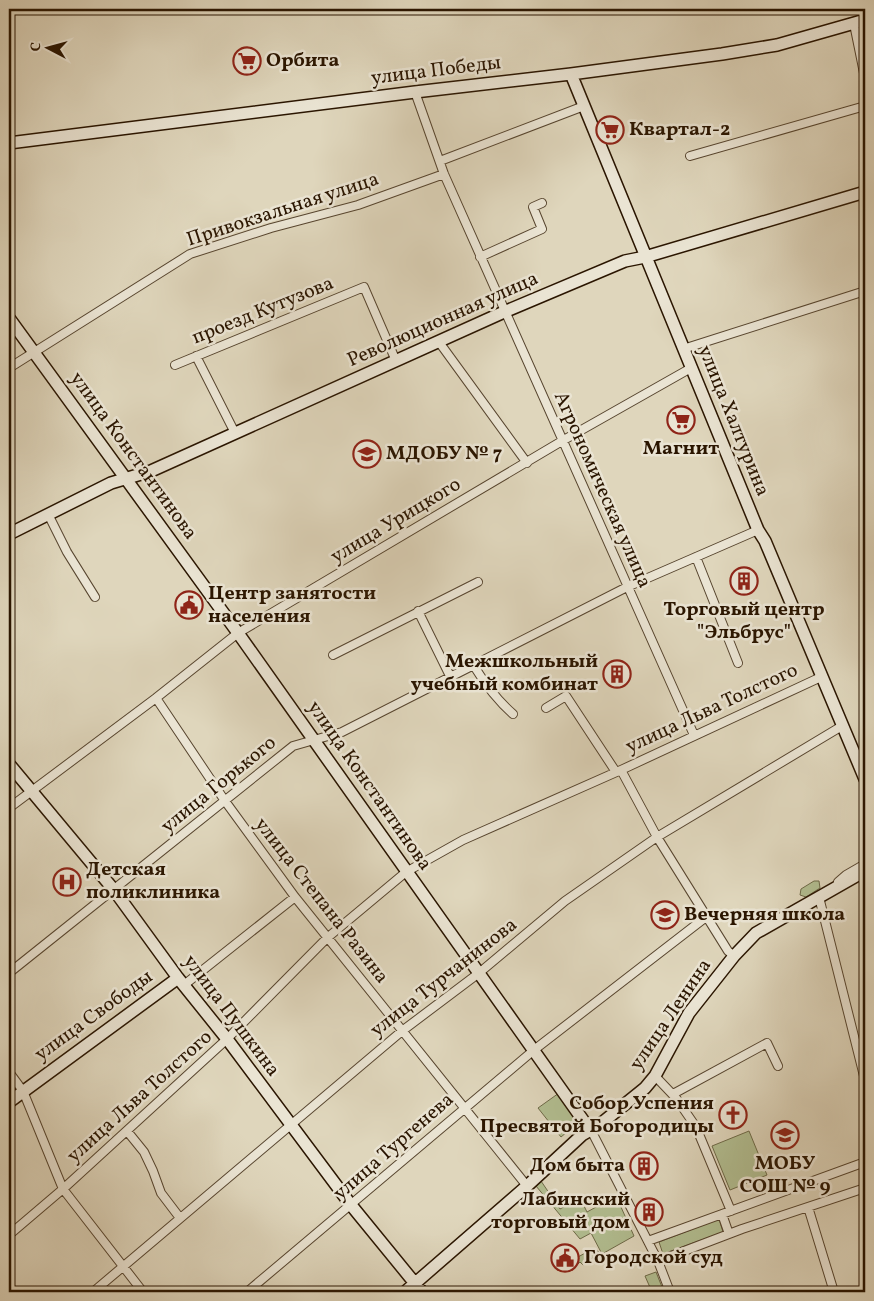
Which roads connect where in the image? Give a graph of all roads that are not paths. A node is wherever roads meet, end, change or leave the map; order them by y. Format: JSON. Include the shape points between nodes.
{"nodes":[{"id":1,"x":860,"y":22,"type":"edge"},
{"id":2,"x":571,"y":74,"type":"junction"},
{"id":3,"x":865,"y":78,"type":"edge"},
{"id":4,"x":416,"y":92,"type":"junction"},
{"id":5,"x":584,"y":106,"type":"junction"},
{"id":6,"x":865,"y":106,"type":"edge"},
{"id":7,"x":9,"y":143,"type":"edge"},
{"id":8,"x":690,"y":156,"type":"dead end"},
{"id":9,"x":440,"y":161,"type":"junction"},
{"id":10,"x":444,"y":174,"type":"junction"},
{"id":11,"x":865,"y":192,"type":"edge"},
{"id":12,"x":542,"y":203,"type":"dead end"},
{"id":13,"x":480,"y":257,"type":"junction"},
{"id":14,"x":645,"y":257,"type":"junction"},
{"id":15,"x":865,"y":291,"type":"edge"},
{"id":16,"x":504,"y":312,"type":"junction"},
{"id":17,"x":9,"y":318,"type":"edge"},
{"id":18,"x":439,"y":342,"type":"junction"},
{"id":19,"x":684,"y":349,"type":"junction"},
{"id":20,"x":33,"y":352,"type":"junction"},
{"id":21,"x":196,"y":356,"type":"junction"},
{"id":22,"x":396,"y":361,"type":"junction"},
{"id":23,"x":175,"y":365,"type":"dead end"},
{"id":24,"x":9,"y":368,"type":"edge"},
{"id":25,"x":691,"y":368,"type":"junction"},
{"id":26,"x":235,"y":433,"type":"junction"},
{"id":27,"x":562,"y":441,"type":"junction"},
{"id":28,"x":527,"y":463,"type":"junction"},
{"id":29,"x":127,"y":479,"type":"junction"},
{"id":30,"x":48,"y":514,"type":"junction"},
{"id":31,"x":758,"y":530,"type":"junction"},
{"id":32,"x":9,"y":534,"type":"edge"},
{"id":33,"x":696,"y":557,"type":"junction"},
{"id":34,"x":478,"y":582,"type":"dead end"},
{"id":35,"x":627,"y":587,"type":"junction"},
{"id":36,"x":95,"y":597,"type":"dead end"},
{"id":37,"x":418,"y":611,"type":"junction"},
{"id":38,"x":238,"y":633,"type":"junction"},
{"id":39,"x":333,"y":655,"type":"dead end"},
{"id":40,"x":738,"y":663,"type":"dead end"},
{"id":41,"x":474,"y":666,"type":"junction"},
{"id":42,"x":821,"y":677,"type":"junction"},
{"id":43,"x":451,"y":678,"type":"junction"},
{"id":44,"x":156,"y":698,"type":"junction"},
{"id":45,"x":546,"y":708,"type":"dead end"},
{"id":46,"x":513,"y":714,"type":"dead end"},
{"id":47,"x":842,"y":726,"type":"junction"},
{"id":48,"x":694,"y":736,"type":"junction"},
{"id":49,"x":315,"y":741,"type":"junction"},
{"id":50,"x":9,"y":764,"type":"edge"},
{"id":51,"x":618,"y":771,"type":"junction"},
{"id":52,"x":865,"y":779,"type":"edge"},
{"id":53,"x":31,"y":792,"type":"junction"},
{"id":54,"x":225,"y":802,"type":"junction"},
{"id":55,"x":9,"y":808,"type":"edge"},
{"id":56,"x":656,"y":837,"type":"junction"},
{"id":57,"x":865,"y":864,"type":"edge"},
{"id":58,"x":865,"y":871,"type":"edge"},
{"id":59,"x":406,"y":872,"type":"junction"},
{"id":60,"x":114,"y":890,"type":"junction"},
{"id":61,"x":295,"y":897,"type":"junction"},
{"id":62,"x":819,"y":897,"type":"junction"},
{"id":63,"x":706,"y":917,"type":"junction"},
{"id":64,"x":327,"y":938,"type":"junction"},
{"id":65,"x":732,"y":955,"type":"junction"},
{"id":66,"x":9,"y":973,"type":"edge"},
{"id":67,"x":479,"y":973,"type":"junction"},
{"id":68,"x":181,"y":982,"type":"junction"},
{"id":69,"x":402,"y":1031,"type":"junction"},
{"id":70,"x":227,"y":1039,"type":"junction"},
{"id":71,"x":534,"y":1050,"type":"junction"},
{"id":72,"x":778,"y":1066,"type":"dead end"},
{"id":73,"x":9,"y":1072,"type":"edge"},
{"id":74,"x":655,"y":1076,"type":"junction"},
{"id":75,"x":865,"y":1080,"type":"edge"},
{"id":76,"x":23,"y":1091,"type":"junction"},
{"id":77,"x":673,"y":1094,"type":"junction"},
{"id":78,"x":9,"y":1102,"type":"edge"},
{"id":79,"x":465,"y":1108,"type":"junction"},
{"id":80,"x":291,"y":1126,"type":"junction"},
{"id":81,"x":589,"y":1129,"type":"junction"},
{"id":82,"x":127,"y":1131,"type":"junction"},
{"id":83,"x":865,"y":1162,"type":"edge"},
{"id":84,"x":527,"y":1186,"type":"junction"},
{"id":85,"x":865,"y":1188,"type":"edge"},
{"id":86,"x":63,"y":1189,"type":"junction"},
{"id":87,"x":351,"y":1205,"type":"junction"},
{"id":88,"x":808,"y":1207,"type":"junction"},
{"id":89,"x":731,"y":1210,"type":"junction"},
{"id":90,"x":722,"y":1214,"type":"junction"},
{"id":91,"x":180,"y":1218,"type":"junction"},
{"id":92,"x":729,"y":1234,"type":"junction"},
{"id":93,"x":9,"y":1235,"type":"edge"},
{"id":94,"x":648,"y":1240,"type":"junction"},
{"id":95,"x":658,"y":1261,"type":"junction"},
{"id":96,"x":122,"y":1266,"type":"junction"},
{"id":97,"x":9,"y":1286,"type":"edge"},
{"id":98,"x":418,"y":1288,"type":"edge"},
{"id":99,"x":14,"y":1292,"type":"edge"},
{"id":100,"x":93,"y":1292,"type":"edge"},
{"id":101,"x":143,"y":1292,"type":"edge"},
{"id":102,"x":248,"y":1292,"type":"edge"},
{"id":103,"x":404,"y":1292,"type":"edge"},
{"id":104,"x":670,"y":1292,"type":"edge"},
{"id":105,"x":834,"y":1292,"type":"edge"}],
"edges":[{"from":1,"to":2,"type":"street","name":"улица Победы","via":[[777,45]]},
{"from":1,"to":3,"type":"street"},
{"from":2,"to":4,"type":"street","name":"улица Победы"},
{"from":2,"to":5,"type":"street","name":"улица Халтурина"},
{"from":4,"to":7,"type":"street","name":"улица Победы"},
{"from":4,"to":9,"type":"street","name":"Агрономическая улица"},
{"from":5,"to":9,"type":"street"},
{"from":5,"to":14,"type":"street","name":"улица Халтурина"},
{"from":6,"to":8,"type":"street"},
{"from":9,"to":10,"type":"street","name":"Агрономическая улица"},
{"from":10,"to":13,"type":"street","name":"Агрономическая улица"},
{"from":10,"to":20,"type":"street","name":"Привокзальная улица","via":[[358,205],[190,254]]},
{"from":11,"to":14,"type":"street","name":"Революционная улица"},
{"from":12,"to":13,"type":"street","via":[[533,206],[542,228]]},
{"from":13,"to":16,"type":"street","name":"Агрономическая улица"},
{"from":14,"to":16,"type":"street","name":"Революционная улица","via":[[625,261]]},
{"from":14,"to":19,"type":"street","name":"улица Халтурина"},
{"from":15,"to":19,"type":"street"},
{"from":16,"to":18,"type":"street","name":"Революционная улица"},
{"from":16,"to":27,"type":"street","name":"Агрономическая улица"},
{"from":17,"to":20,"type":"street","name":"улица Константинова"},
{"from":18,"to":22,"type":"street","name":"Революционная улица"},
{"from":18,"to":28,"type":"street"},
{"from":19,"to":25,"type":"street","name":"улица Халтурина"},
{"from":20,"to":24,"type":"street","name":"Привокзальная улица"},
{"from":20,"to":29,"type":"street","name":"улица Константинова"},
{"from":21,"to":22,"type":"street","name":"проезд Кутузова","via":[[364,287]]},
{"from":21,"to":23,"type":"street","name":"проезд Кутузова"},
{"from":21,"to":26,"type":"street"},
{"from":22,"to":26,"type":"street","name":"Революционная улица"},
{"from":25,"to":27,"type":"street","name":"улица Урицкого"},
{"from":25,"to":31,"type":"street","name":"улица Халтурина"},
{"from":26,"to":29,"type":"street","name":"Революционная улица"},
{"from":27,"to":28,"type":"street","name":"улица Урицкого"},
{"from":27,"to":35,"type":"street","name":"Агрономическая улица"},
{"from":28,"to":38,"type":"street","name":"улица Урицкого"},
{"from":29,"to":30,"type":"street","name":"Революционная улица","via":[[111,483]]},
{"from":29,"to":38,"type":"street","name":"улица Константинова"},
{"from":30,"to":32,"type":"street","name":"Революционная улица"},
{"from":30,"to":36,"type":"street"},
{"from":31,"to":33,"type":"street","name":"улица Горького"},
{"from":31,"to":42,"type":"street","name":"улица Халтурина"},
{"from":33,"to":35,"type":"street","name":"улица Горького"},
{"from":33,"to":40,"type":"street"},
{"from":34,"to":37,"type":"street"},
{"from":35,"to":41,"type":"street","name":"улица Горького"},
{"from":35,"to":48,"type":"street","name":"Агрономическая улица"},
{"from":37,"to":39,"type":"street"},
{"from":37,"to":43,"type":"street"},
{"from":38,"to":44,"type":"street","name":"улица Урицкого"},
{"from":38,"to":49,"type":"street","name":"улица Константинова"},
{"from":41,"to":43,"type":"street","name":"улица Горького"},
{"from":41,"to":46,"type":"street","via":[[487,688]]},
{"from":42,"to":47,"type":"street","name":"улица Халтурина"},
{"from":42,"to":48,"type":"street","name":"улица Льва Толстого"},
{"from":43,"to":49,"type":"street","name":"улица Горького","via":[[342,732]]},
{"from":44,"to":53,"type":"street","name":"улица Урицкого"},
{"from":44,"to":54,"type":"street","name":"улица Степана Разина"},
{"from":45,"to":51,"type":"street","name":"улица Льва Толстого","via":[[566,696]]},
{"from":47,"to":52,"type":"street","name":"улица Халтурина"},
{"from":47,"to":56,"type":"street","name":"улица Турчанинова"},
{"from":48,"to":51,"type":"street","name":"улица Льва Толстого"},
{"from":49,"to":54,"type":"street","name":"улица Горького","via":[[293,746]]},
{"from":49,"to":59,"type":"street","name":"улица Константинова"},
{"from":50,"to":53,"type":"street","name":"улица Пушкина"},
{"from":51,"to":56,"type":"street"},
{"from":51,"to":59,"type":"street","name":"улица Льва Толстого","via":[[463,840]]},
{"from":53,"to":55,"type":"street","name":"улица Урицкого"},
{"from":53,"to":60,"type":"street","name":"улица Пушкина"},
{"from":54,"to":60,"type":"street","name":"улица Горького"},
{"from":54,"to":61,"type":"street","name":"улица Степана Разина"},
{"from":56,"to":63,"type":"street"},
{"from":56,"to":67,"type":"street","name":"улица Турчанинова","via":[[566,901]]},
{"from":57,"to":65,"type":"street","via":[[810,900],[756,928],[739,943]]},
{"from":58,"to":62,"type":"street","name":"улица Ленина"},
{"from":59,"to":64,"type":"street","name":"улица Льва Толстого"},
{"from":59,"to":67,"type":"street","name":"улица Константинова"},
{"from":60,"to":66,"type":"street","name":"улица Горького"},
{"from":60,"to":68,"type":"street","name":"улица Пушкина"},
{"from":61,"to":64,"type":"street","name":"улица Степана Разина"},
{"from":61,"to":68,"type":"street","name":"улица Свободы"},
{"from":62,"to":65,"type":"street","name":"улица Ленина","via":[[756,933]]},
{"from":62,"to":75,"type":"street"},
{"from":63,"to":65,"type":"street"},
{"from":63,"to":71,"type":"street","name":"улица Тургенева"},
{"from":64,"to":69,"type":"street","name":"улица Степана Разина"},
{"from":64,"to":70,"type":"street","name":"улица Льва Толстого"},
{"from":65,"to":74,"type":"street","name":"улица Ленина","via":[[689,1014]]},
{"from":65,"to":81,"type":"street","via":[[689,1006],[643,1083]]},
{"from":67,"to":69,"type":"street","name":"улица Турчанинова"},
{"from":67,"to":71,"type":"street","name":"улица Константинова"},
{"from":68,"to":70,"type":"street","name":"улица Пушкина"},
{"from":68,"to":76,"type":"street","name":"улица Свободы"},
{"from":69,"to":79,"type":"street","name":"улица Степана Разина"},
{"from":69,"to":80,"type":"street","name":"улица Турчанинова"},
{"from":70,"to":80,"type":"street","name":"улица Пушкина"},
{"from":70,"to":82,"type":"street","name":"улица Льва Толстого"},
{"from":71,"to":79,"type":"street","name":"улица Тургенева"},
{"from":71,"to":81,"type":"street","name":"улица Константинова"},
{"from":72,"to":77,"type":"street","via":[[767,1043]]},
{"from":73,"to":76,"type":"street"},
{"from":74,"to":77,"type":"street"},
{"from":74,"to":81,"type":"street","name":"улица Ленина","via":[[598,1126]]},
{"from":76,"to":78,"type":"street","name":"улица Свободы"},
{"from":76,"to":86,"type":"street"},
{"from":77,"to":89,"type":"street","via":[[702,1140]]},
{"from":79,"to":84,"type":"street","name":"улица Степана Разина"},
{"from":79,"to":87,"type":"street","name":"улица Тургенева"},
{"from":80,"to":87,"type":"street","name":"улица Пушкина"},
{"from":80,"to":91,"type":"street","name":"улица Турчанинова"},
{"from":81,"to":84,"type":"street","name":"улица Ленина"},
{"from":81,"to":94,"type":"street","name":"улица Константинова"},
{"from":82,"to":86,"type":"street","name":"улица Льва Толстого"},
{"from":82,"to":91,"type":"street","via":[[144,1152],[161,1193]]},
{"from":83,"to":89,"type":"street"},
{"from":84,"to":98,"type":"street","name":"улица Ленина"},
{"from":85,"to":88,"type":"street"},
{"from":86,"to":93,"type":"street","name":"улица Льва Толстого"},
{"from":86,"to":96,"type":"street"},
{"from":87,"to":98,"type":"street","name":"улица Пушкина"},
{"from":87,"to":102,"type":"street","name":"улица Тургенева"},
{"from":88,"to":92,"type":"street"},
{"from":88,"to":105,"type":"street"},
{"from":89,"to":90,"type":"street"},
{"from":90,"to":92,"type":"street"},
{"from":90,"to":94,"type":"street"},
{"from":91,"to":96,"type":"street","name":"улица Турчанинова"},
{"from":92,"to":95,"type":"street"},
{"from":94,"to":95,"type":"street","name":"улица Константинова"},
{"from":95,"to":104,"type":"street","name":"улица Константинова"},
{"from":96,"to":100,"type":"street","name":"улица Турчанинова"},
{"from":96,"to":101,"type":"street"},
{"from":97,"to":99,"type":"street"},
{"from":98,"to":103,"type":"street","name":"улица Ленина"}]}
